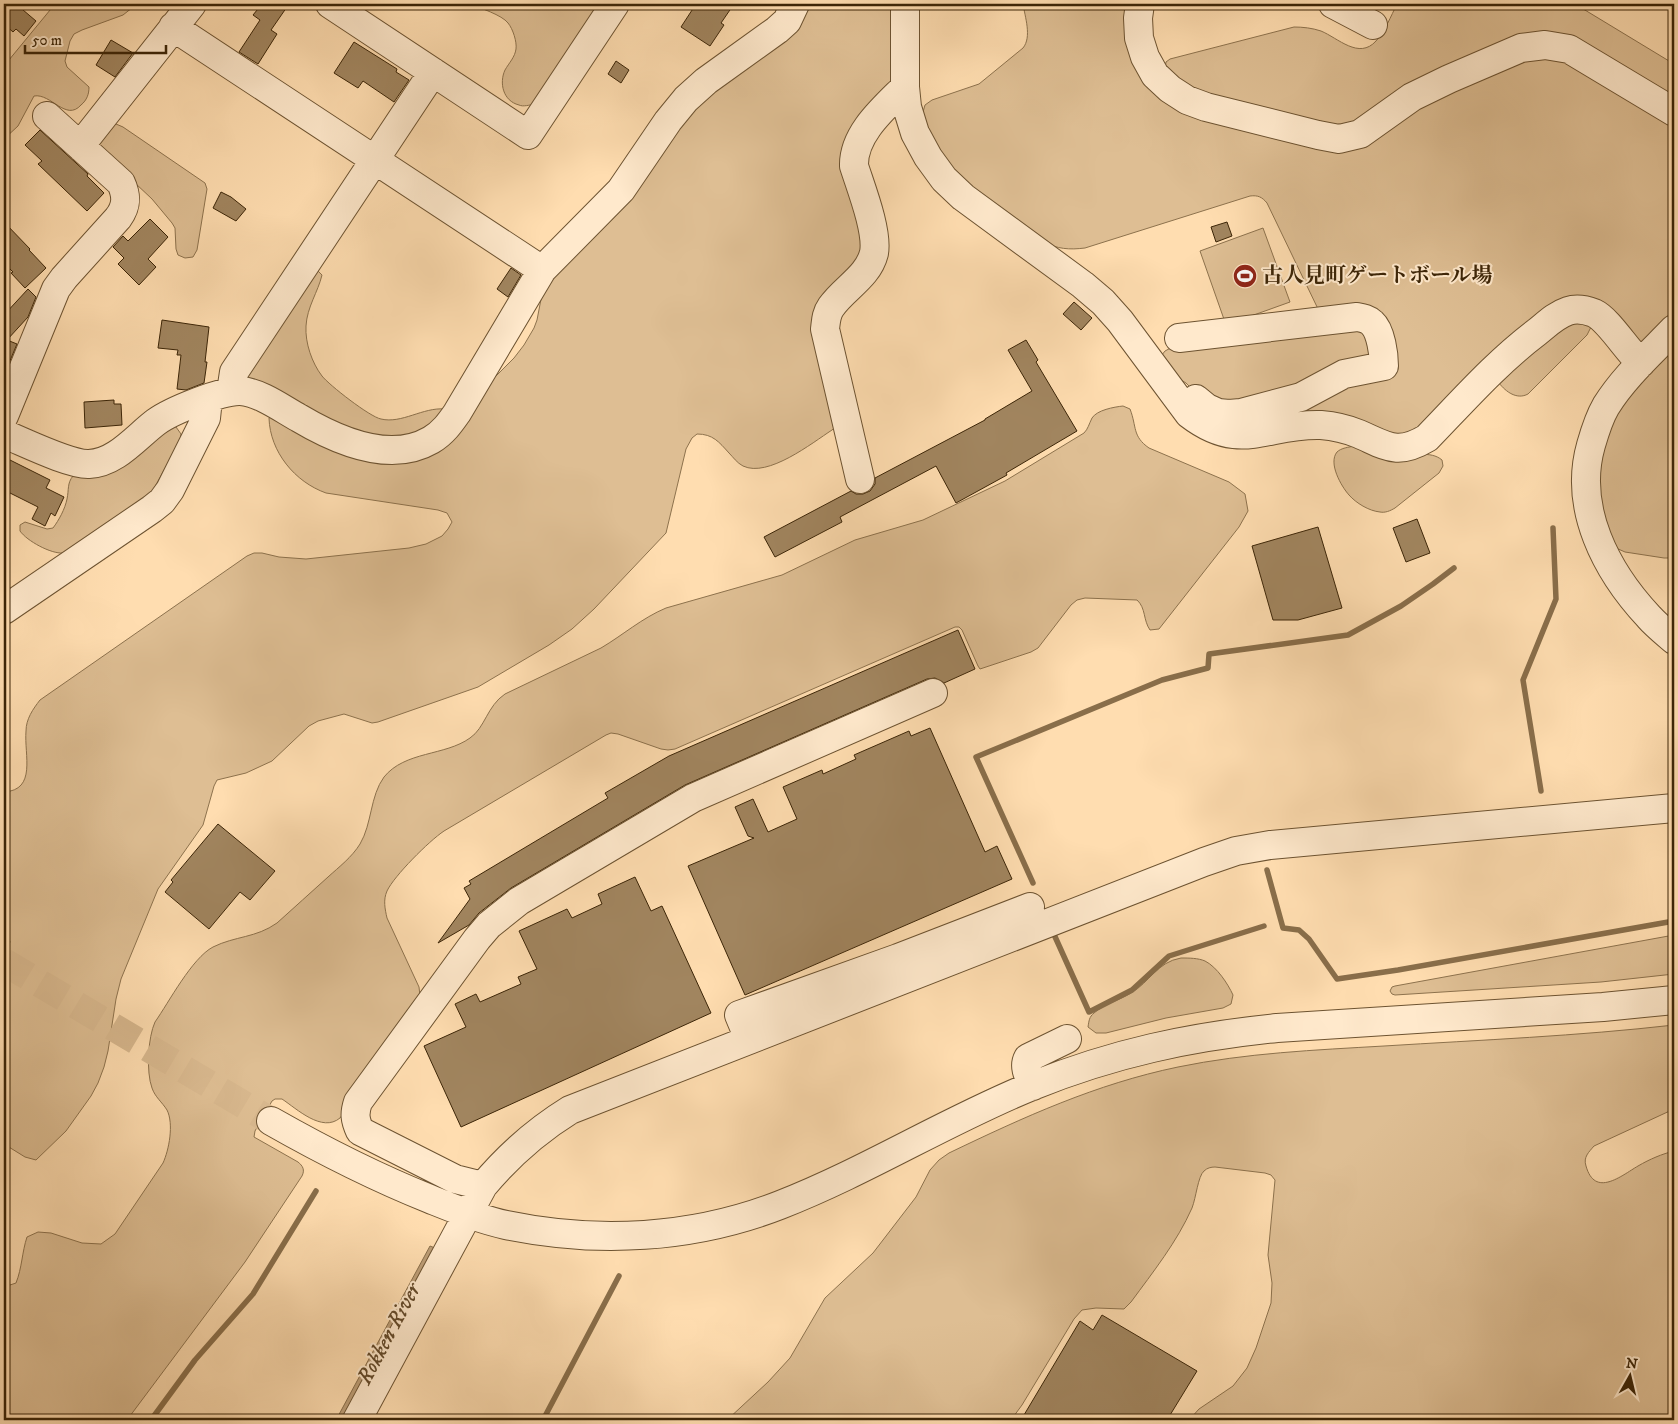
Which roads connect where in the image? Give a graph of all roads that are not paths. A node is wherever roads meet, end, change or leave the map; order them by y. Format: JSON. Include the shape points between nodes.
{"nodes":[{"id":1,"x":192,"y":4,"type":"edge"},
{"id":2,"x":330,"y":4,"type":"edge"},
{"id":3,"x":615,"y":4,"type":"edge"},
{"id":4,"x":795,"y":4,"type":"edge"},
{"id":5,"x":904,"y":4,"type":"edge"},
{"id":6,"x":1140,"y":4,"type":"edge"},
{"id":7,"x":1333,"y":4,"type":"edge"},
{"id":8,"x":1374,"y":25,"type":"dead end"},
{"id":9,"x":173,"y":27,"type":"junction"},
{"id":10,"x":433,"y":72,"type":"junction"},
{"id":11,"x":905,"y":87,"type":"junction"},
{"id":12,"x":1674,"y":112,"type":"edge"},
{"id":13,"x":47,"y":116,"type":"dead end"},
{"id":14,"x":80,"y":146,"type":"junction"},
{"id":15,"x":374,"y":160,"type":"junction"},
{"id":16,"x":542,"y":270,"type":"junction"},
{"id":17,"x":1674,"y":328,"type":"edge"},
{"id":18,"x":1179,"y":338,"type":"dead end"},
{"id":19,"x":1641,"y":363,"type":"junction"},
{"id":20,"x":1169,"y":388,"type":"junction"},
{"id":21,"x":219,"y":396,"type":"junction"},
{"id":22,"x":4,"y":416,"type":"edge"},
{"id":23,"x":4,"y":434,"type":"edge"},
{"id":24,"x":860,"y":478,"type":"dead end"},
{"id":25,"x":4,"y":610,"type":"edge"},
{"id":26,"x":1674,"y":640,"type":"edge"},
{"id":27,"x":933,"y":693,"type":"dead end"},
{"id":28,"x":1674,"y":808,"type":"edge"},
{"id":29,"x":1030,"y":907,"type":"dead end"},
{"id":30,"x":1674,"y":1000,"type":"edge"},
{"id":31,"x":746,"y":1031,"type":"junction"},
{"id":32,"x":1067,"y":1039,"type":"dead end"},
{"id":33,"x":1033,"y":1086,"type":"junction"},
{"id":34,"x":271,"y":1121,"type":"tunnel mouth"},
{"id":35,"x":483,"y":1186,"type":"junction"},
{"id":36,"x":467,"y":1214,"type":"junction"},
{"id":37,"x":357,"y":1420,"type":"edge"}],
"edges":[{"from":1,"to":9,"type":"street"},
{"from":2,"to":10,"type":"street"},
{"from":3,"to":10,"type":"street","via":[[528,135]]},
{"from":4,"to":16,"type":"street","via":[[787,21],[777,30],[686,99],[621,190]]},
{"from":5,"to":11,"type":"street"},
{"from":6,"to":12,"type":"street","via":[[1139,38],[1145,58],[1155,75],[1170,89],[1186,100],[1206,107],[1318,135],[1339,139],[1360,134],[1412,97],[1449,79],[1521,48],[1545,45],[1570,49]]},
{"from":7,"to":8,"type":"street"},
{"from":9,"to":14,"type":"street"},
{"from":9,"to":15,"type":"street"},
{"from":10,"to":15,"type":"street"},
{"from":11,"to":20,"type":"street","via":[[906,107],[916,133],[944,179],[963,198],[1103,302]]},
{"from":11,"to":24,"type":"street","via":[[877,115],[856,146],[854,166],[872,227],[874,252],[862,275],[831,307],[826,317],[825,329]]},
{"from":13,"to":14,"type":"street"},
{"from":14,"to":22,"type":"street","via":[[121,183],[125,191],[124,210],[56,289]]},
{"from":15,"to":16,"type":"street"},
{"from":15,"to":21,"type":"street"},
{"from":16,"to":21,"type":"street","via":[[457,413],[432,440],[415,447],[397,450],[351,442],[325,433],[253,394],[240,391]]},
{"from":17,"to":19,"type":"street"},
{"from":18,"to":20,"type":"street","via":[[1357,317],[1376,327],[1384,366],[1344,374],[1291,400],[1241,413],[1218,413],[1207,408],[1183,386],[1179,384]]},
{"from":19,"to":20,"type":"street","via":[[1596,314],[1570,310],[1516,348],[1427,438],[1402,448],[1388,447],[1340,428],[1322,425],[1255,434],[1219,432],[1189,414]]},
{"from":19,"to":26,"type":"street","via":[[1606,406],[1595,430],[1586,479],[1587,507],[1610,565],[1628,593]]},
{"from":21,"to":23,"type":"street","via":[[164,417],[104,462],[74,462]]},
{"from":21,"to":25,"type":"street","via":[[162,501]]},
{"from":27,"to":35,"type":"street","via":[[693,798],[519,901],[489,925],[358,1102],[355,1112],[360,1131],[455,1179]]},
{"from":28,"to":31,"type":"street","via":[[1279,844],[1236,851]]},
{"from":29,"to":31,"type":"street","via":[[740,1015]]},
{"from":30,"to":33,"type":"street","via":[[1224,1033],[1120,1055]]},
{"from":31,"to":35,"type":"street","via":[[570,1110],[526,1142]]},
{"from":32,"to":33,"type":"street","via":[[1028,1058],[1026,1068]]},
{"from":33,"to":36,"type":"street","via":[[779,1205],[700,1228],[618,1237],[580,1236],[541,1232]]},
{"from":34,"to":36,"type":"street","via":[[367,1172]]},
{"from":35,"to":36,"type":"street"},
{"from":36,"to":37,"type":"street"}]}
